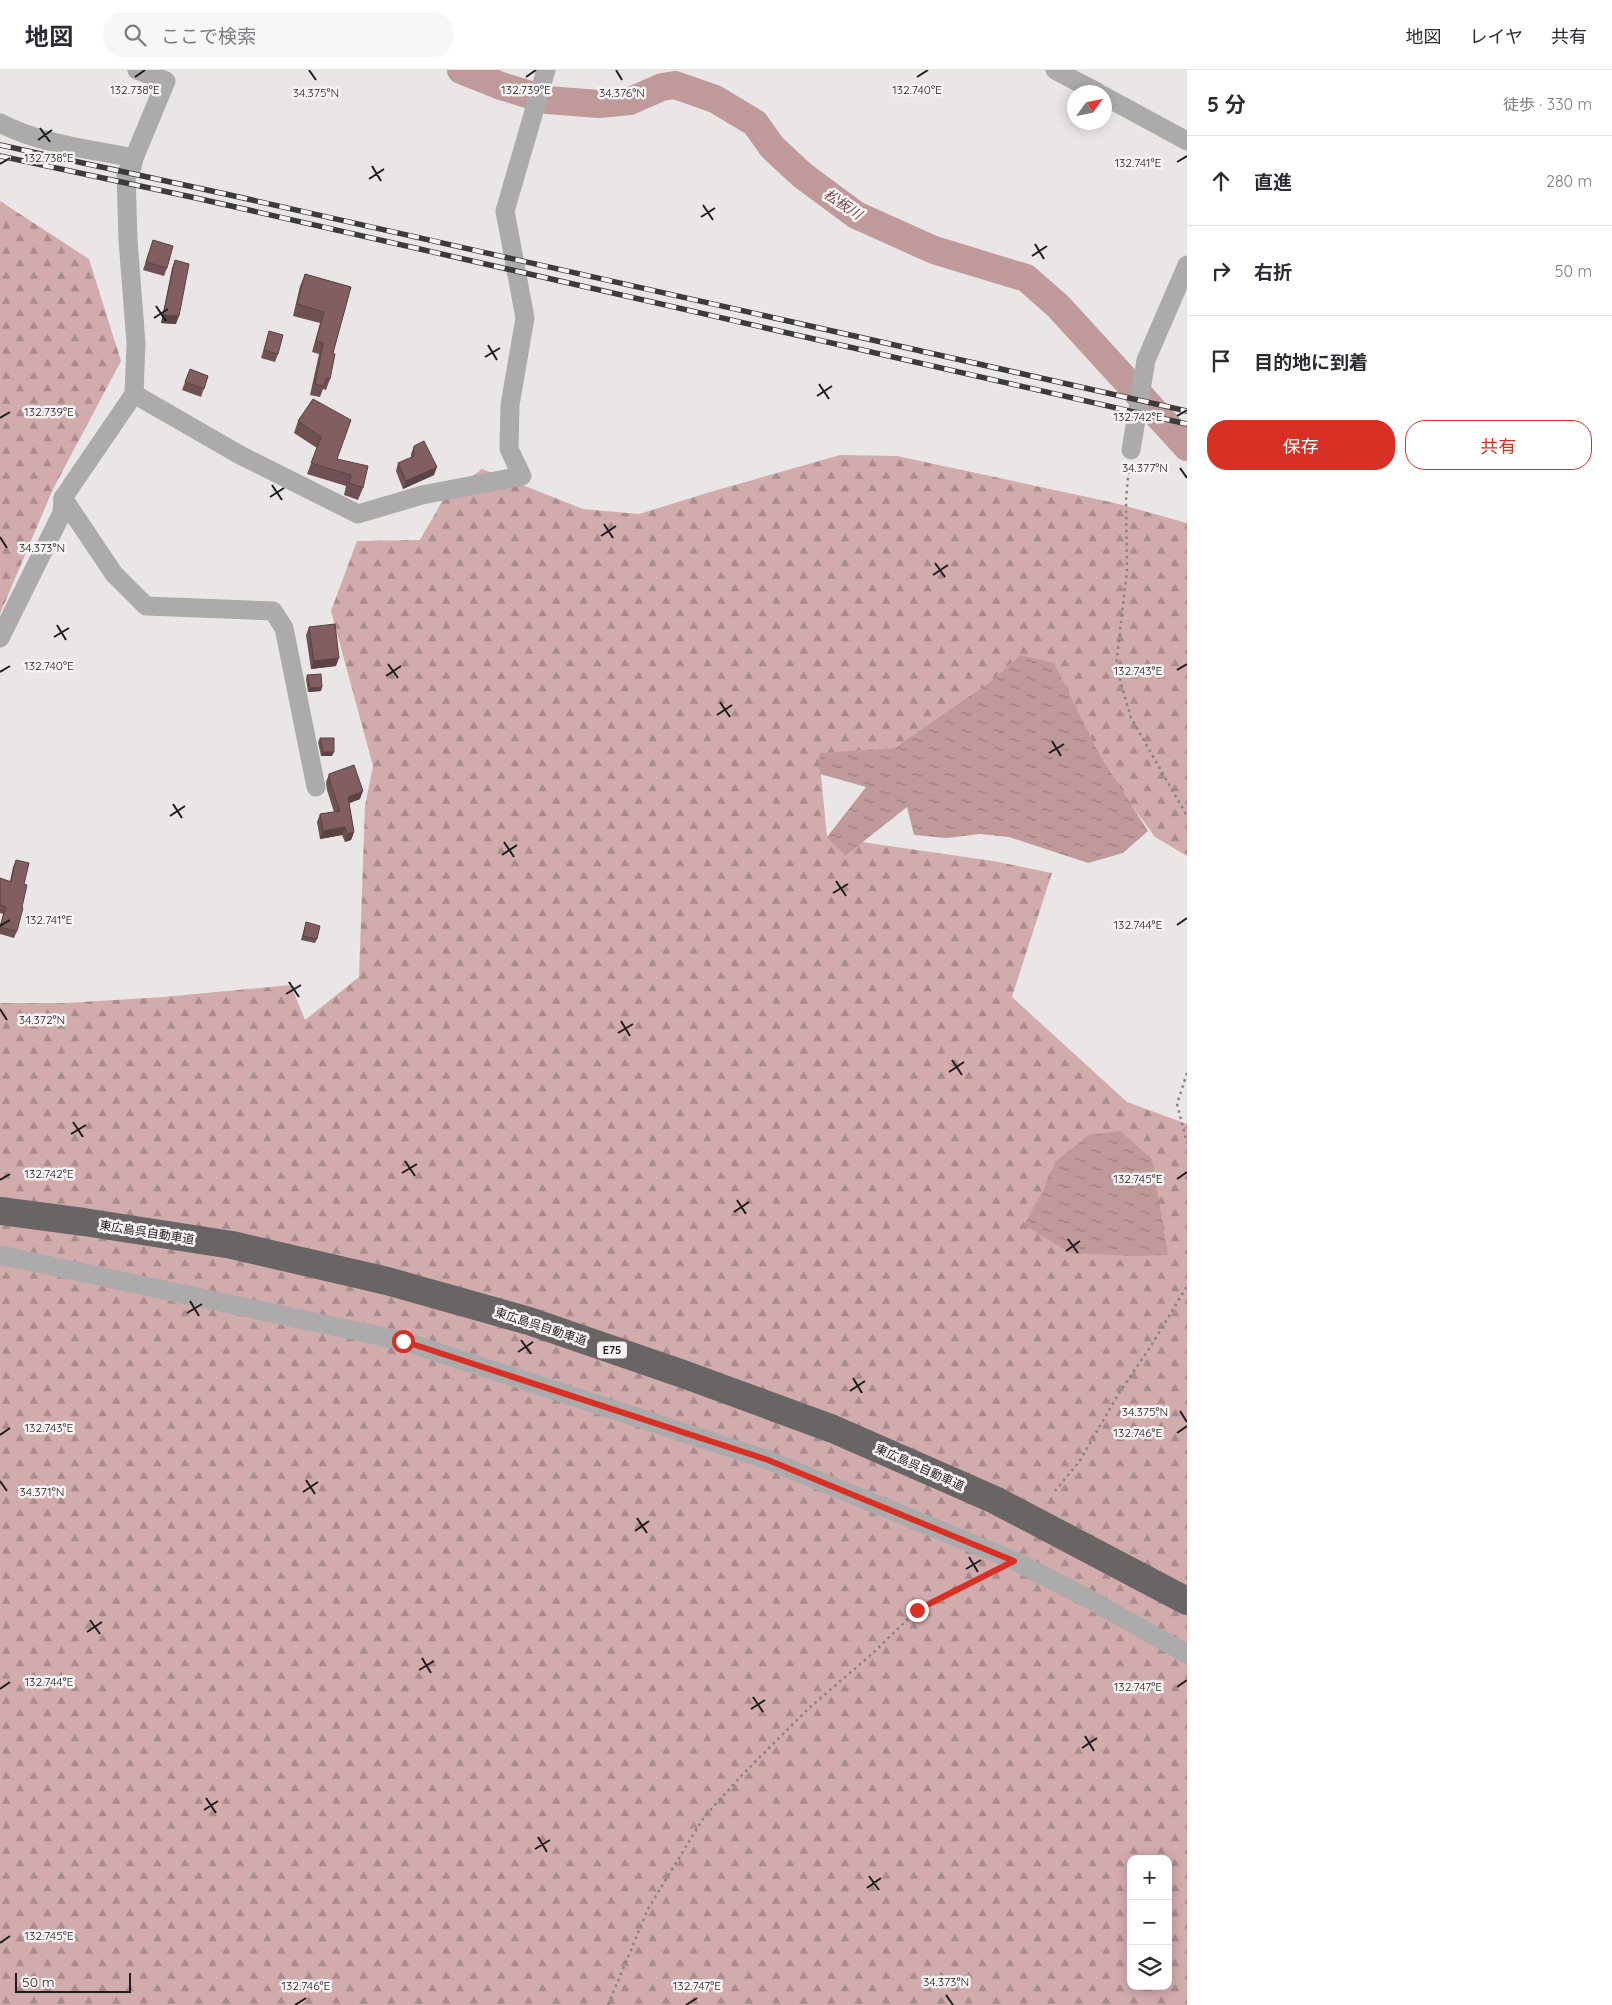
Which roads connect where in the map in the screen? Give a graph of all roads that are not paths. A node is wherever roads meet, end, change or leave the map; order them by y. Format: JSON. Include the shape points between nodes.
{"nodes":[{"id":1,"x":137,"y":70,"type":"edge"},
{"id":2,"x":546,"y":70,"type":"edge"},
{"id":3,"x":1055,"y":70,"type":"edge"},
{"id":4,"x":1084,"y":85,"type":"edge"},
{"id":5,"x":1112,"y":100,"type":"edge"},
{"id":6,"x":0,"y":123,"type":"edge"},
{"id":7,"x":1187,"y":141,"type":"edge"},
{"id":8,"x":131,"y":166,"type":"junction"},
{"id":9,"x":1187,"y":265,"type":"edge"},
{"id":10,"x":134,"y":394,"type":"junction"},
{"id":11,"x":1131,"y":450,"type":"road end"},
{"id":12,"x":63,"y":498,"type":"junction"},
{"id":13,"x":0,"y":638,"type":"edge"},
{"id":14,"x":316,"y":787,"type":"dead end"},
{"id":15,"x":0,"y":1211,"type":"edge"},
{"id":16,"x":0,"y":1255,"type":"edge"},
{"id":17,"x":1187,"y":1601,"type":"edge"},
{"id":18,"x":1187,"y":1654,"type":"edge"}],
"edges":[{"from":1,"to":8,"type":"street","via":[[166,81]]},
{"from":2,"to":10,"type":"street","via":[[505,211],[525,318],[510,405],[509,449],[522,476],[422,495],[358,514],[240,455]]},
{"from":3,"to":4,"type":"street"},
{"from":5,"to":7,"type":"street"},
{"from":6,"to":8,"type":"street","via":[[16,132]]},
{"from":8,"to":10,"type":"street","via":[[128,240],[136,343]]},
{"from":9,"to":11,"type":"street","via":[[1146,360]]},
{"from":10,"to":12,"type":"street"},
{"from":12,"to":13,"type":"street","via":[[62,513]]},
{"from":12,"to":14,"type":"street","via":[[114,574],[146,606],[272,611],[284,628]]},
{"from":15,"to":17,"type":"highway","name":"東広島呉自動車道","number":"E75","via":[[232,1245],[387,1280],[529,1321],[834,1429],[995,1500]]},
{"from":16,"to":18,"type":"street","via":[[403,1341],[768,1460],[1014,1561]]}]}
